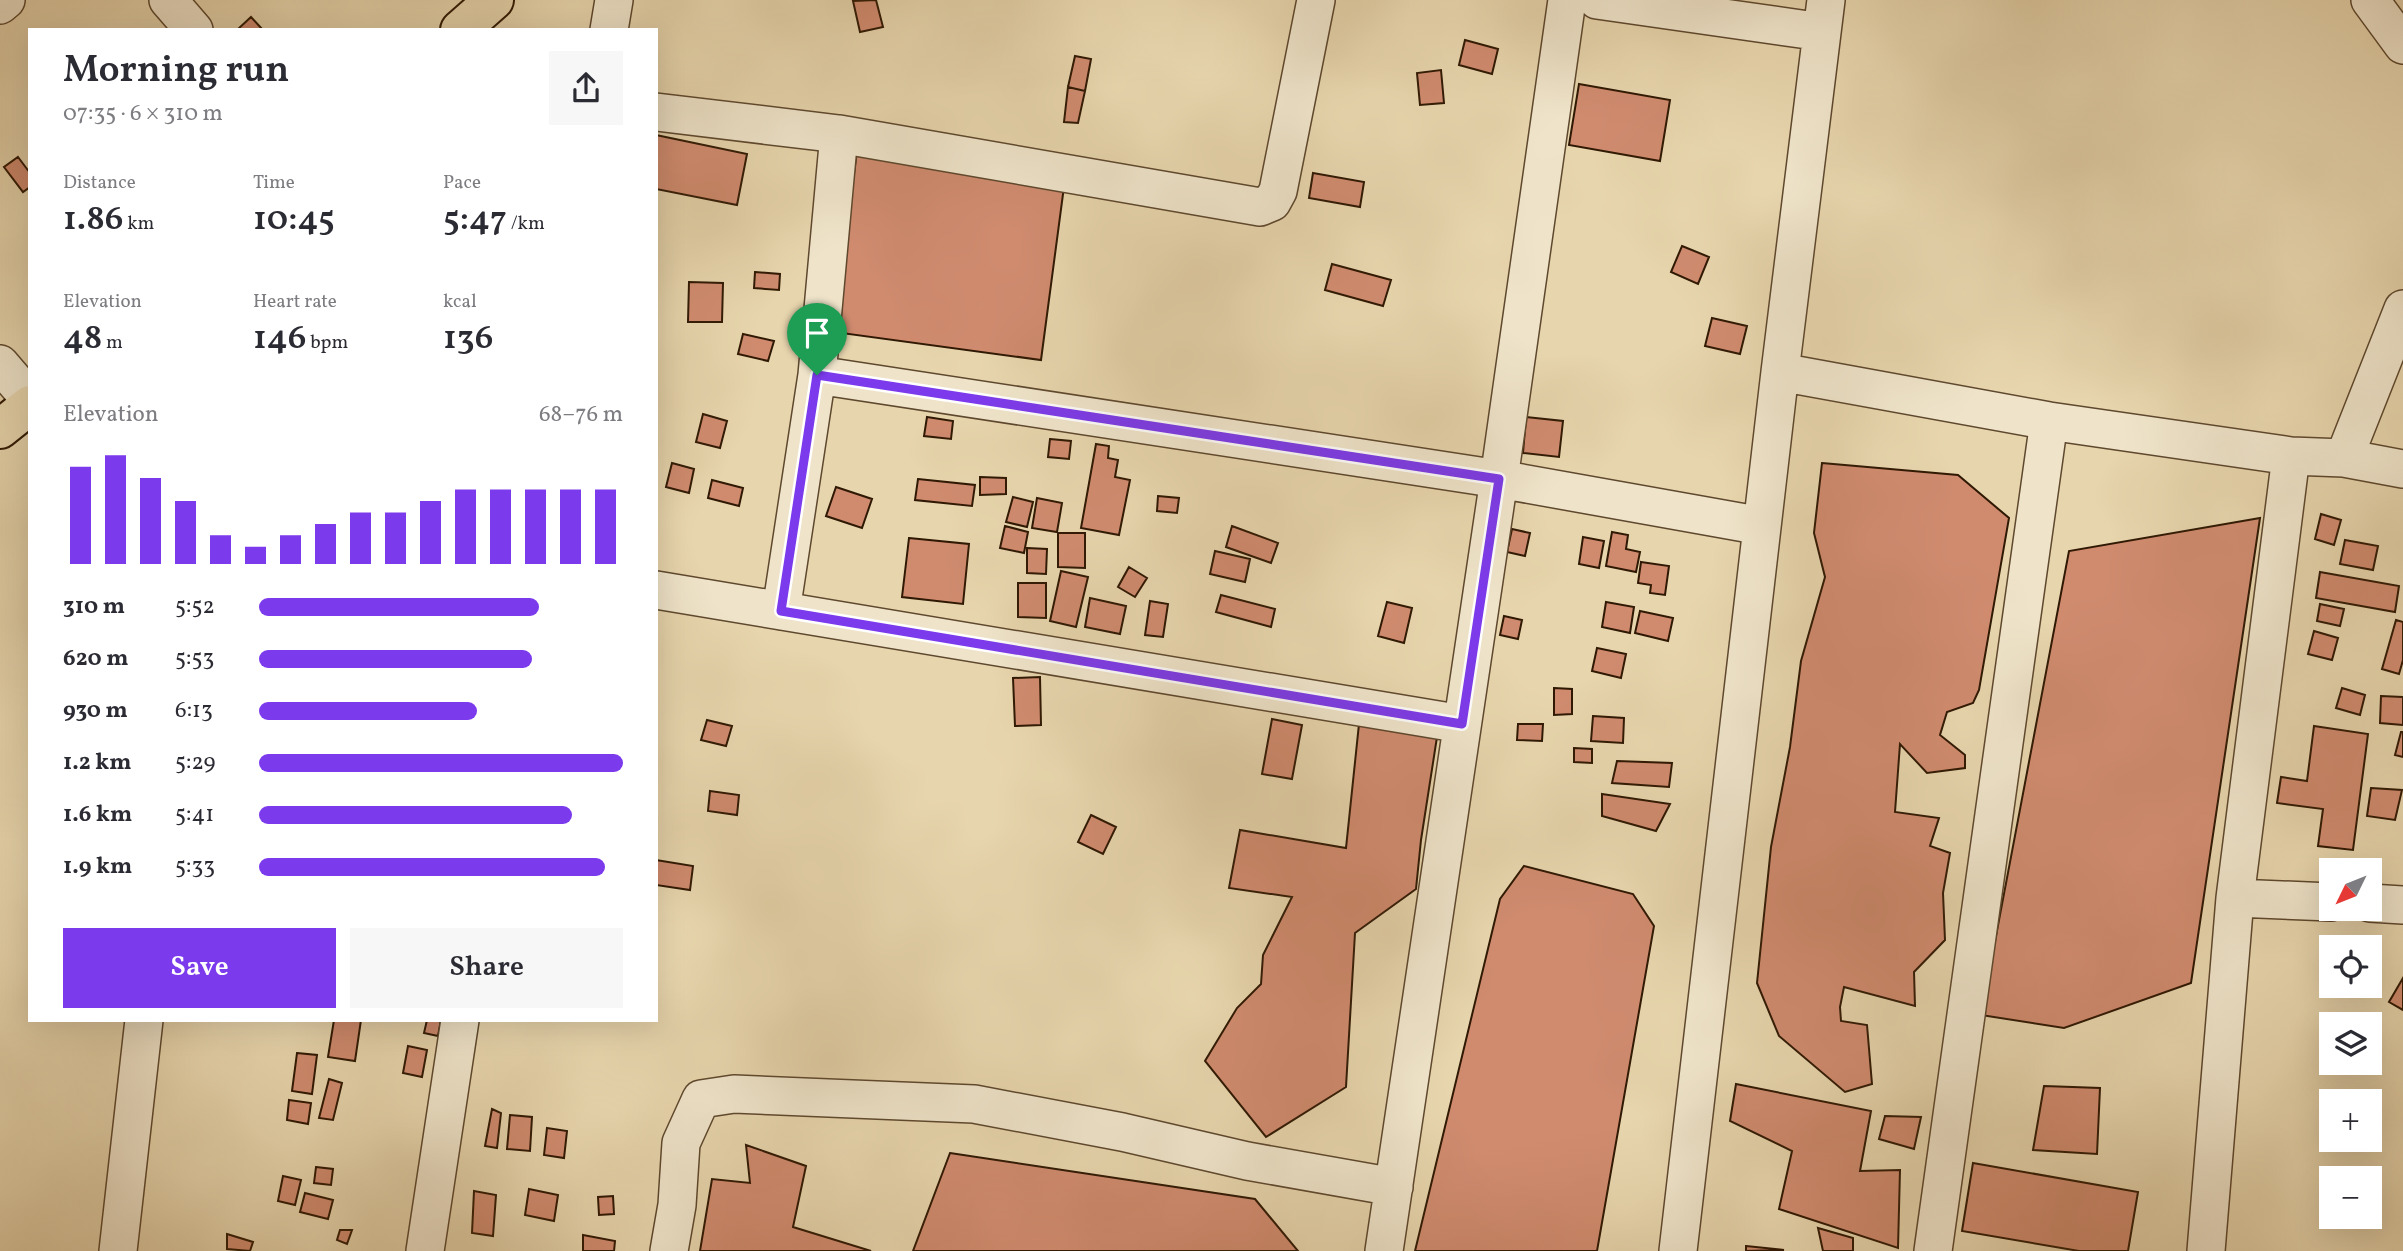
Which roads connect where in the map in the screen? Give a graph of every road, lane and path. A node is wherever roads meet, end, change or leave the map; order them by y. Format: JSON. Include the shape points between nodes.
{"nodes":[{"id":1,"x":6,"y":0,"type":"edge"},
{"id":2,"x":168,"y":0,"type":"edge"},
{"id":3,"x":494,"y":0,"type":"edge"},
{"id":4,"x":614,"y":0,"type":"edge"},
{"id":5,"x":1316,"y":0,"type":"edge"},
{"id":6,"x":1567,"y":0,"type":"edge"},
{"id":7,"x":1597,"y":0,"type":"edge"},
{"id":8,"x":2370,"y":0,"type":"edge"},
{"id":9,"x":0,"y":5,"type":"edge"},
{"id":10,"x":1824,"y":16,"type":"edge"},
{"id":11,"x":192,"y":28,"type":"edge"},
{"id":12,"x":462,"y":28,"type":"edge"},
{"id":13,"x":609,"y":28,"type":"edge"},
{"id":14,"x":2403,"y":45,"type":"edge"},
{"id":15,"x":658,"y":112,"type":"edge"},
{"id":16,"x":839,"y":134,"type":"junction"},
{"id":17,"x":2403,"y":309,"type":"edge"},
{"id":18,"x":0,"y":364,"type":"edge"},
{"id":19,"x":1780,"y":372,"type":"junction"},
{"id":20,"x":817,"y":375,"type":"junction"},
{"id":21,"x":28,"y":399,"type":"edge"},
{"id":22,"x":28,"y":404,"type":"edge"},
{"id":23,"x":2049,"y":421,"type":"junction"},
{"id":24,"x":0,"y":429,"type":"edge"},
{"id":25,"x":2291,"y":456,"type":"junction"},
{"id":26,"x":2344,"y":458,"type":"junction"},
{"id":27,"x":2403,"y":469,"type":"edge"},
{"id":28,"x":1499,"y":479,"type":"junction"},
{"id":29,"x":1762,"y":526,"type":"junction"},
{"id":30,"x":658,"y":590,"type":"edge"},
{"id":31,"x":781,"y":611,"type":"junction"},
{"id":32,"x":1462,"y":724,"type":"junction"},
{"id":33,"x":2235,"y":898,"type":"junction"},
{"id":34,"x":2319,"y":902,"type":"edge"},
{"id":35,"x":2382,"y":904,"type":"edge"},
{"id":36,"x":2403,"y":905,"type":"edge"},
{"id":37,"x":144,"y":1022,"type":"edge"},
{"id":38,"x":460,"y":1022,"type":"edge"},
{"id":39,"x":1394,"y":1187,"type":"junction"},
{"id":40,"x":118,"y":1251,"type":"edge"},
{"id":41,"x":425,"y":1251,"type":"edge"},
{"id":42,"x":670,"y":1251,"type":"edge"},
{"id":43,"x":1384,"y":1251,"type":"edge"},
{"id":44,"x":1678,"y":1251,"type":"edge"},
{"id":45,"x":1933,"y":1251,"type":"edge"},
{"id":46,"x":2206,"y":1251,"type":"edge"}],
"edges":[{"from":1,"to":9,"type":"street"},
{"from":2,"to":11,"type":"street"},
{"from":3,"to":12,"type":"main road"},
{"from":4,"to":13,"type":"street"},
{"from":5,"to":16,"type":"street","via":[[1278,191],[1272,202],[1260,207]]},
{"from":6,"to":28,"type":"street"},
{"from":7,"to":10,"type":"street"},
{"from":8,"to":14,"type":"street"},
{"from":10,"to":19,"type":"street"},
{"from":15,"to":16,"type":"street"},
{"from":16,"to":20,"type":"street"},
{"from":17,"to":26,"type":"street"},
{"from":18,"to":21,"type":"street"},
{"from":19,"to":23,"type":"street"},
{"from":19,"to":29,"type":"street"},
{"from":20,"to":28,"type":"street"},
{"from":20,"to":31,"type":"street"},
{"from":22,"to":24,"type":"main road"},
{"from":23,"to":25,"type":"street"},
{"from":23,"to":45,"type":"street"},
{"from":25,"to":26,"type":"street"},
{"from":25,"to":33,"type":"street"},
{"from":26,"to":27,"type":"street"},
{"from":28,"to":29,"type":"street"},
{"from":28,"to":32,"type":"street"},
{"from":29,"to":44,"type":"street"},
{"from":30,"to":31,"type":"street"},
{"from":31,"to":32,"type":"street"},
{"from":32,"to":39,"type":"street"},
{"from":33,"to":34,"type":"street"},
{"from":33,"to":46,"type":"street"},
{"from":35,"to":36,"type":"street"},
{"from":37,"to":40,"type":"street"},
{"from":38,"to":41,"type":"street"},
{"from":39,"to":42,"type":"street","via":[[974,1104],[734,1094],[701,1100],[681,1143]]},
{"from":39,"to":43,"type":"street"}]}
